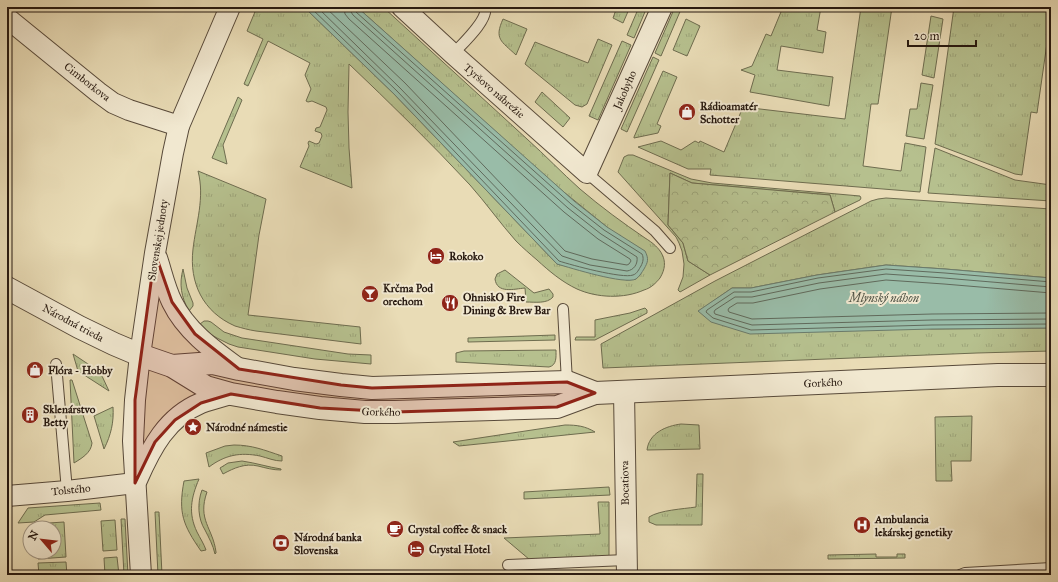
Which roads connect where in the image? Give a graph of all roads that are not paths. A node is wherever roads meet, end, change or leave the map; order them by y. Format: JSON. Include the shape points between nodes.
{"nodes":[{"id":1,"x":230,"y":7,"type":"edge"},
{"id":2,"x":402,"y":7,"type":"edge"},
{"id":3,"x":485,"y":7,"type":"edge"},
{"id":4,"x":662,"y":7,"type":"edge"},
{"id":5,"x":7,"y":18,"type":"edge"},
{"id":6,"x":453,"y":54,"type":"junction"},
{"id":7,"x":179,"y":126,"type":"junction"},
{"id":8,"x":587,"y":173,"type":"junction"},
{"id":9,"x":670,"y":248,"type":"dead end"},
{"id":10,"x":155,"y":253,"type":"junction"},
{"id":11,"x":7,"y":288,"type":"edge"},
{"id":12,"x":563,"y":310,"type":"dead end"},
{"id":13,"x":140,"y":355,"type":"junction"},
{"id":14,"x":56,"y":364,"type":"dead end"},
{"id":15,"x":172,"y":366,"type":"junction"},
{"id":16,"x":239,"y":369,"type":"junction"},
{"id":17,"x":1051,"y":375,"type":"edge"},
{"id":18,"x":567,"y":382,"type":"junction"},
{"id":19,"x":624,"y":392,"type":"junction"},
{"id":20,"x":231,"y":394,"type":"junction"},
{"id":21,"x":596,"y":394,"type":"junction"},
{"id":22,"x":135,"y":483,"type":"junction"},
{"id":23,"x":67,"y":491,"type":"junction"},
{"id":24,"x":7,"y":496,"type":"edge"},
{"id":25,"x":508,"y":565,"type":"dead end"},
{"id":26,"x":626,"y":568,"type":"edge"},
{"id":27,"x":1051,"y":568,"type":"edge"},
{"id":28,"x":141,"y":575,"type":"edge"},
{"id":29,"x":960,"y":575,"type":"edge"}],
"edges":[{"from":1,"to":7,"type":"street","name":"Slovenskej jednoty"},
{"from":2,"to":6,"type":"street","name":"Tyršovo nábrežie"},
{"from":3,"to":6,"type":"lane","via":[[485,15],[475,31]]},
{"from":4,"to":8,"type":"street","name":"Jakobyho"},
{"from":5,"to":7,"type":"street","name":"Cimborkova","via":[[113,103]]},
{"from":6,"to":8,"type":"street","name":"Tyršovo nábrežie"},
{"from":7,"to":10,"type":"street","name":"Slovenskej jednoty"},
{"from":8,"to":9,"type":"lane","via":[[655,230]]},
{"from":10,"to":13,"type":"street","name":"Slovenskej jednoty"},
{"from":10,"to":16,"type":"street","via":[[172,302],[179,313],[195,334]]},
{"from":11,"to":13,"type":"street","name":"Národná trieda","via":[[79,327]]},
{"from":12,"to":18,"type":"lane"},
{"from":13,"to":15,"type":"street","name":"Gorkého"},
{"from":13,"to":22,"type":"street","name":"Slovenskej jednoty","via":[[133,441]]},
{"from":14,"to":23,"type":"lane"},
{"from":15,"to":16,"type":"street","name":"Gorkého","via":[[214,363]]},
{"from":15,"to":20,"type":"street","name":"Gorkého","via":[[206,387]]},
{"from":16,"to":18,"type":"street","name":"Gorkého","via":[[372,388]]},
{"from":17,"to":19,"type":"street","name":"Gorkého","via":[[998,375]]},
{"from":18,"to":21,"type":"street","name":"Gorkého"},
{"from":19,"to":21,"type":"street","name":"Gorkého"},
{"from":19,"to":26,"type":"street","name":"Bocatiova"},
{"from":20,"to":21,"type":"street","name":"Gorkého","via":[[320,408],[365,412],[557,407]]},
{"from":20,"to":22,"type":"street","name":"Slovenskej jednoty","via":[[201,403],[175,420],[155,442]]},
{"from":22,"to":23,"type":"street","name":"Tolstého"},
{"from":22,"to":28,"type":"street","name":"Slovenskej jednoty"},
{"from":23,"to":24,"type":"street","name":"Tolstého"},
{"from":25,"to":26,"type":"lane"},
{"from":27,"to":29,"type":"lane"}]}
